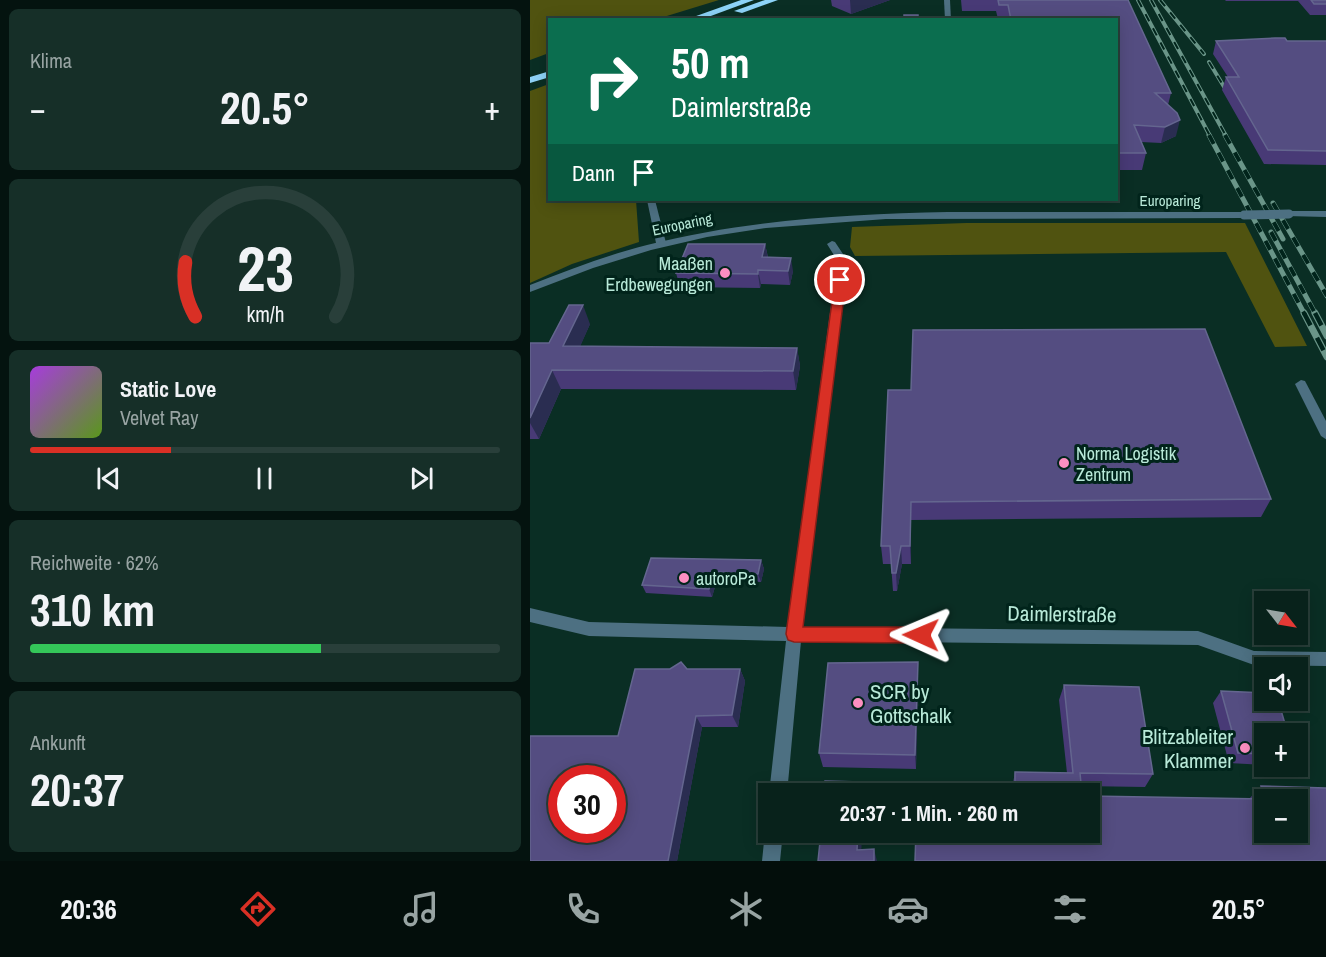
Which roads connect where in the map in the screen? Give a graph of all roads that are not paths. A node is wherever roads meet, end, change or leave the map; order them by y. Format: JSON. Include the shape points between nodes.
{"nodes":[{"id":1,"x":750,"y":0,"type":"edge"},
{"id":2,"x":774,"y":0,"type":"edge"},
{"id":3,"x":947,"y":0,"type":"edge"},
{"id":4,"x":695,"y":18,"type":"edge"},
{"id":5,"x":720,"y":18,"type":"edge"},
{"id":6,"x":948,"y":18,"type":"edge"},
{"id":7,"x":548,"y":65,"type":"edge"},
{"id":8,"x":530,"y":71,"type":"edge"},
{"id":9,"x":548,"y":75,"type":"edge"},
{"id":10,"x":530,"y":80,"type":"edge"},
{"id":11,"x":651,"y":201,"type":"edge"},
{"id":12,"x":1326,"y":214,"type":"edge"},
{"id":13,"x":661,"y":243,"type":"junction"},
{"id":14,"x":832,"y":244,"type":"dead end"},
{"id":15,"x":530,"y":289,"type":"edge"},
{"id":16,"x":1301,"y":384,"type":"dead end"},
{"id":17,"x":1326,"y":436,"type":"edge"},
{"id":18,"x":530,"y":615,"type":"edge"},
{"id":19,"x":794,"y":634,"type":"junction"},
{"id":20,"x":1326,"y":659,"type":"edge"},
{"id":21,"x":779,"y":783,"type":"edge"},
{"id":22,"x":773,"y":843,"type":"edge"},
{"id":23,"x":771,"y":861,"type":"edge"}],
"edges":[{"from":1,"to":4,"type":"highway"},
{"from":2,"to":5,"type":"highway"},
{"from":3,"to":6,"type":"street"},
{"from":7,"to":8,"type":"highway"},
{"from":9,"to":10,"type":"highway"},
{"from":11,"to":13,"type":"street"},
{"from":12,"to":13,"type":"street","name":"Europaring","bridge":true,"via":[[857,216],[749,226]]},
{"from":13,"to":15,"type":"street","name":"Europaring"},
{"from":14,"to":19,"type":"street","via":[[842,260]]},
{"from":16,"to":17,"type":"street"},
{"from":18,"to":19,"type":"street","name":"Daimlerstraße","via":[[589,629]]},
{"from":19,"to":20,"type":"street","name":"Daimlerstraße","via":[[1198,638],[1254,658]]},
{"from":19,"to":21,"type":"street"},
{"from":22,"to":23,"type":"street"}]}
